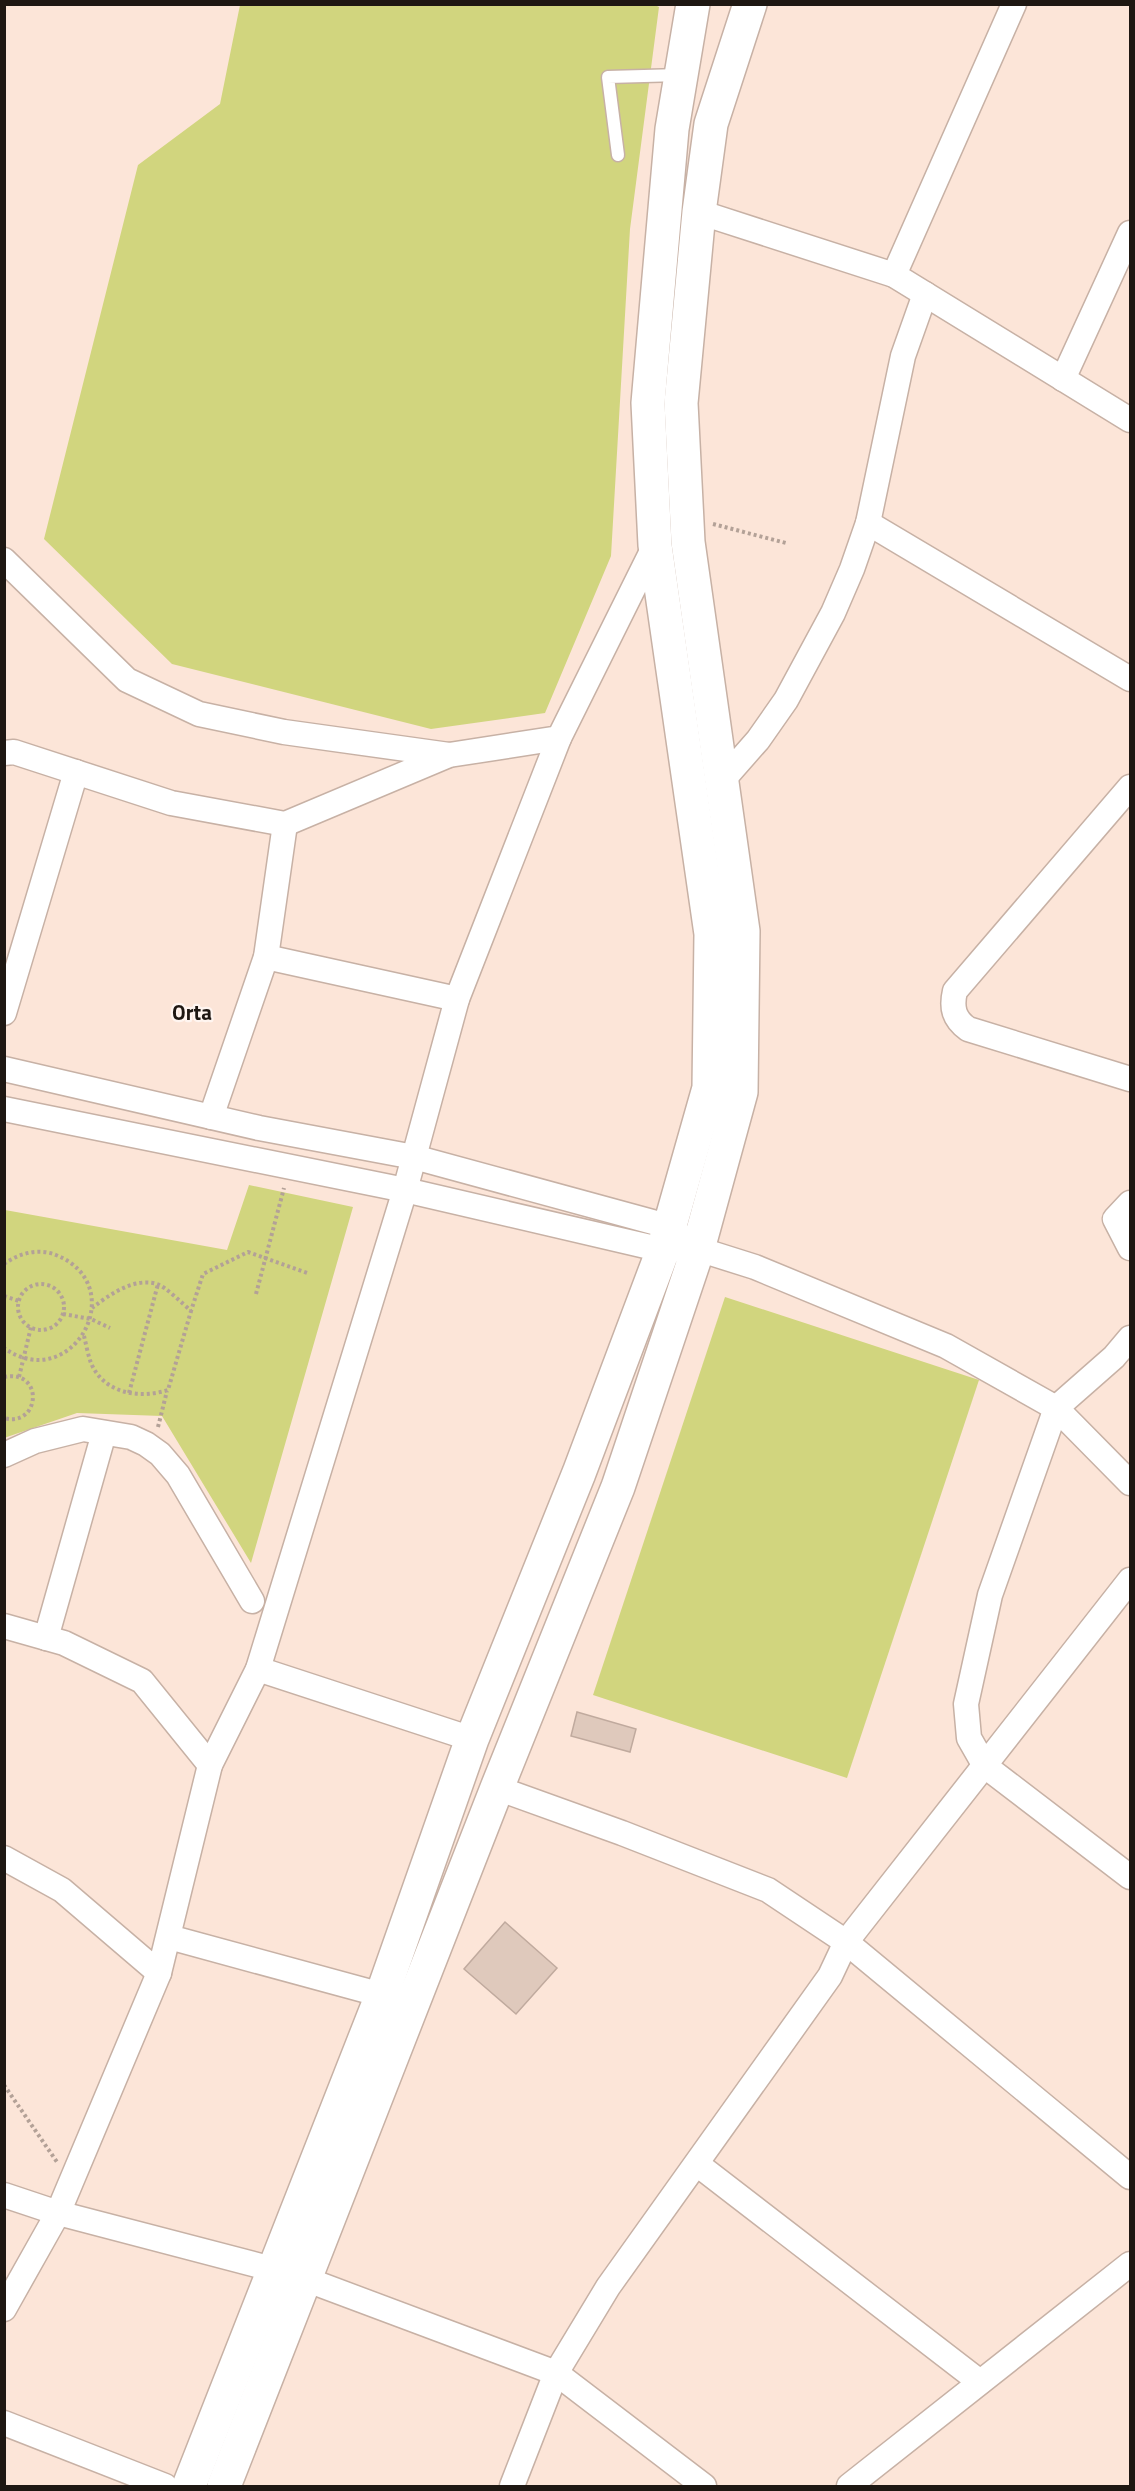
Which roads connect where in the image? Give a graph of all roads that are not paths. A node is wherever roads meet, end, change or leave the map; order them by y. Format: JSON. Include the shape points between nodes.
{"nodes":[{"id":1,"x":693,"y":4,"type":"edge"},
{"id":2,"x":1014,"y":4,"type":"edge"},
{"id":3,"x":750,"y":6,"type":"edge"},
{"id":4,"x":682,"y":75,"type":"junction"},
{"id":5,"x":618,"y":154,"type":"dead end"},
{"id":6,"x":699,"y":212,"type":"junction"},
{"id":7,"x":1131,"y":232,"type":"edge"},
{"id":8,"x":894,"y":275,"type":"junction"},
{"id":9,"x":925,"y":294,"type":"junction"},
{"id":10,"x":1063,"y":379,"type":"junction"},
{"id":11,"x":1131,"y":420,"type":"edge"},
{"id":12,"x":868,"y":523,"type":"junction"},
{"id":13,"x":687,"y":529,"type":"junction"},
{"id":14,"x":655,"y":546,"type":"junction"},
{"id":15,"x":4,"y":560,"type":"edge"},
{"id":16,"x":1131,"y":679,"type":"edge"},
{"id":17,"x":559,"y":738,"type":"junction"},
{"id":18,"x":4,"y":753,"type":"edge"},
{"id":19,"x":448,"y":755,"type":"junction"},
{"id":20,"x":76,"y":772,"type":"junction"},
{"id":21,"x":721,"y":782,"type":"junction"},
{"id":22,"x":1131,"y":787,"type":"edge"},
{"id":23,"x":285,"y":824,"type":"junction"},
{"id":24,"x":266,"y":957,"type":"junction"},
{"id":25,"x":457,"y":999,"type":"junction"},
{"id":26,"x":4,"y":1013,"type":"edge"},
{"id":27,"x":4,"y":1069,"type":"edge"},
{"id":28,"x":1131,"y":1079,"type":"edge"},
{"id":29,"x":4,"y":1109,"type":"edge"},
{"id":30,"x":211,"y":1117,"type":"junction"},
{"id":31,"x":414,"y":1157,"type":"junction"},
{"id":32,"x":405,"y":1190,"type":"junction"},
{"id":33,"x":1131,"y":1203,"type":"edge"},
{"id":34,"x":667,"y":1239,"type":"junction"},
{"id":35,"x":1131,"y":1248,"type":"edge"},
{"id":36,"x":698,"y":1250,"type":"junction"},
{"id":37,"x":1131,"y":1338,"type":"edge"},
{"id":38,"x":1056,"y":1408,"type":"junction"},
{"id":39,"x":105,"y":1433,"type":"junction"},
{"id":40,"x":4,"y":1455,"type":"edge"},
{"id":41,"x":1131,"y":1483,"type":"edge"},
{"id":42,"x":1131,"y":1580,"type":"edge"},
{"id":43,"x":252,"y":1601,"type":"dead end"},
{"id":44,"x":4,"y":1626,"type":"edge"},
{"id":45,"x":46,"y":1638,"type":"junction"},
{"id":46,"x":258,"y":1669,"type":"junction"},
{"id":47,"x":472,"y":1739,"type":"junction"},
{"id":48,"x":210,"y":1765,"type":"junction"},
{"id":49,"x":985,"y":1766,"type":"junction"},
{"id":50,"x":497,"y":1788,"type":"junction"},
{"id":51,"x":4,"y":1858,"type":"edge"},
{"id":52,"x":1131,"y":1878,"type":"edge"},
{"id":53,"x":169,"y":1937,"type":"junction"},
{"id":54,"x":846,"y":1942,"type":"junction"},
{"id":55,"x":159,"y":1973,"type":"junction"},
{"id":56,"x":382,"y":1995,"type":"junction"},
{"id":57,"x":697,"y":2164,"type":"junction"},
{"id":58,"x":1131,"y":2177,"type":"edge"},
{"id":59,"x":4,"y":2195,"type":"edge"},
{"id":60,"x":58,"y":2213,"type":"junction"},
{"id":61,"x":1131,"y":2264,"type":"edge"},
{"id":62,"x":290,"y":2275,"type":"junction"},
{"id":63,"x":4,"y":2309,"type":"edge"},
{"id":64,"x":556,"y":2373,"type":"junction"},
{"id":65,"x":980,"y":2382,"type":"junction"},
{"id":66,"x":4,"y":2423,"type":"edge"},
{"id":67,"x":165,"y":2487,"type":"edge"},
{"id":68,"x":189,"y":2487,"type":"edge"},
{"id":69,"x":224,"y":2487,"type":"edge"},
{"id":70,"x":512,"y":2487,"type":"edge"},
{"id":71,"x":704,"y":2487,"type":"edge"},
{"id":72,"x":849,"y":2487,"type":"edge"}],
"edges":[{"from":1,"to":4,"type":"street"},
{"from":2,"to":8,"type":"street"},
{"from":3,"to":6,"type":"street","via":[[711,124]]},
{"from":4,"to":5,"type":"lane","via":[[608,77]]},
{"from":4,"to":14,"type":"street","via":[[672,129],[648,403]]},
{"from":6,"to":8,"type":"street"},
{"from":6,"to":13,"type":"street","via":[[681,403]]},
{"from":7,"to":10,"type":"street"},
{"from":8,"to":9,"type":"street"},
{"from":9,"to":10,"type":"street"},
{"from":9,"to":12,"type":"street","via":[[903,356]]},
{"from":10,"to":11,"type":"street"},
{"from":12,"to":16,"type":"street"},
{"from":12,"to":21,"type":"street","via":[[833,613],[786,700]]},
{"from":13,"to":14,"type":"street"},
{"from":13,"to":21,"type":"street"},
{"from":14,"to":17,"type":"street"},
{"from":14,"to":34,"type":"street","via":[[711,934],[709,1088]]},
{"from":15,"to":19,"type":"street","via":[[127,680],[199,714],[284,732]]},
{"from":17,"to":19,"type":"street"},
{"from":17,"to":25,"type":"street"},
{"from":18,"to":20,"type":"street","via":[[14,752]]},
{"from":19,"to":23,"type":"street"},
{"from":20,"to":23,"type":"street","via":[[171,802]]},
{"from":20,"to":26,"type":"street"},
{"from":21,"to":36,"type":"street","via":[[743,931],[741,1092]]},
{"from":22,"to":28,"type":"street","via":[[955,992],[953,1005],[957,1019],[968,1029]]},
{"from":23,"to":24,"type":"street"},
{"from":24,"to":25,"type":"street"},
{"from":24,"to":30,"type":"street"},
{"from":25,"to":31,"type":"street"},
{"from":27,"to":30,"type":"street"},
{"from":29,"to":32,"type":"street"},
{"from":30,"to":31,"type":"street"},
{"from":31,"to":32,"type":"street"},
{"from":31,"to":34,"type":"street"},
{"from":32,"to":34,"type":"street"},
{"from":32,"to":46,"type":"street"},
{"from":33,"to":35,"type":"street","via":[[1114,1219]]},
{"from":34,"to":36,"type":"street"},
{"from":34,"to":47,"type":"street","via":[[579,1473]]},
{"from":36,"to":38,"type":"street","via":[[755,1267],[946,1346]]},
{"from":36,"to":50,"type":"street","via":[[618,1487]]},
{"from":37,"to":38,"type":"street"},
{"from":38,"to":41,"type":"street"},
{"from":38,"to":49,"type":"street","via":[[990,1595],[966,1704],[969,1738]]},
{"from":39,"to":40,"type":"street","via":[[83,1429],[34,1441]]},
{"from":39,"to":43,"type":"street","via":[[131,1437],[170,1464]]},
{"from":39,"to":45,"type":"street"},
{"from":42,"to":49,"type":"street"},
{"from":44,"to":45,"type":"street"},
{"from":45,"to":48,"type":"street","via":[[142,1681]]},
{"from":46,"to":47,"type":"street"},
{"from":46,"to":48,"type":"street"},
{"from":47,"to":56,"type":"street"},
{"from":48,"to":53,"type":"street"},
{"from":49,"to":52,"type":"street"},
{"from":49,"to":54,"type":"street"},
{"from":50,"to":54,"type":"street","via":[[768,1890]]},
{"from":50,"to":62,"type":"street"},
{"from":51,"to":55,"type":"street","via":[[62,1890]]},
{"from":53,"to":55,"type":"street"},
{"from":53,"to":56,"type":"street"},
{"from":54,"to":57,"type":"street","via":[[830,1976]]},
{"from":54,"to":58,"type":"street"},
{"from":55,"to":60,"type":"street"},
{"from":56,"to":62,"type":"street"},
{"from":57,"to":64,"type":"street","via":[[608,2287]]},
{"from":57,"to":65,"type":"street"},
{"from":59,"to":60,"type":"street"},
{"from":60,"to":62,"type":"street"},
{"from":60,"to":63,"type":"street"},
{"from":61,"to":65,"type":"street"},
{"from":62,"to":64,"type":"street"},
{"from":62,"to":68,"type":"street"},
{"from":62,"to":69,"type":"street"},
{"from":64,"to":70,"type":"street"},
{"from":64,"to":71,"type":"street"},
{"from":65,"to":72,"type":"street"},
{"from":66,"to":67,"type":"street"}]}
